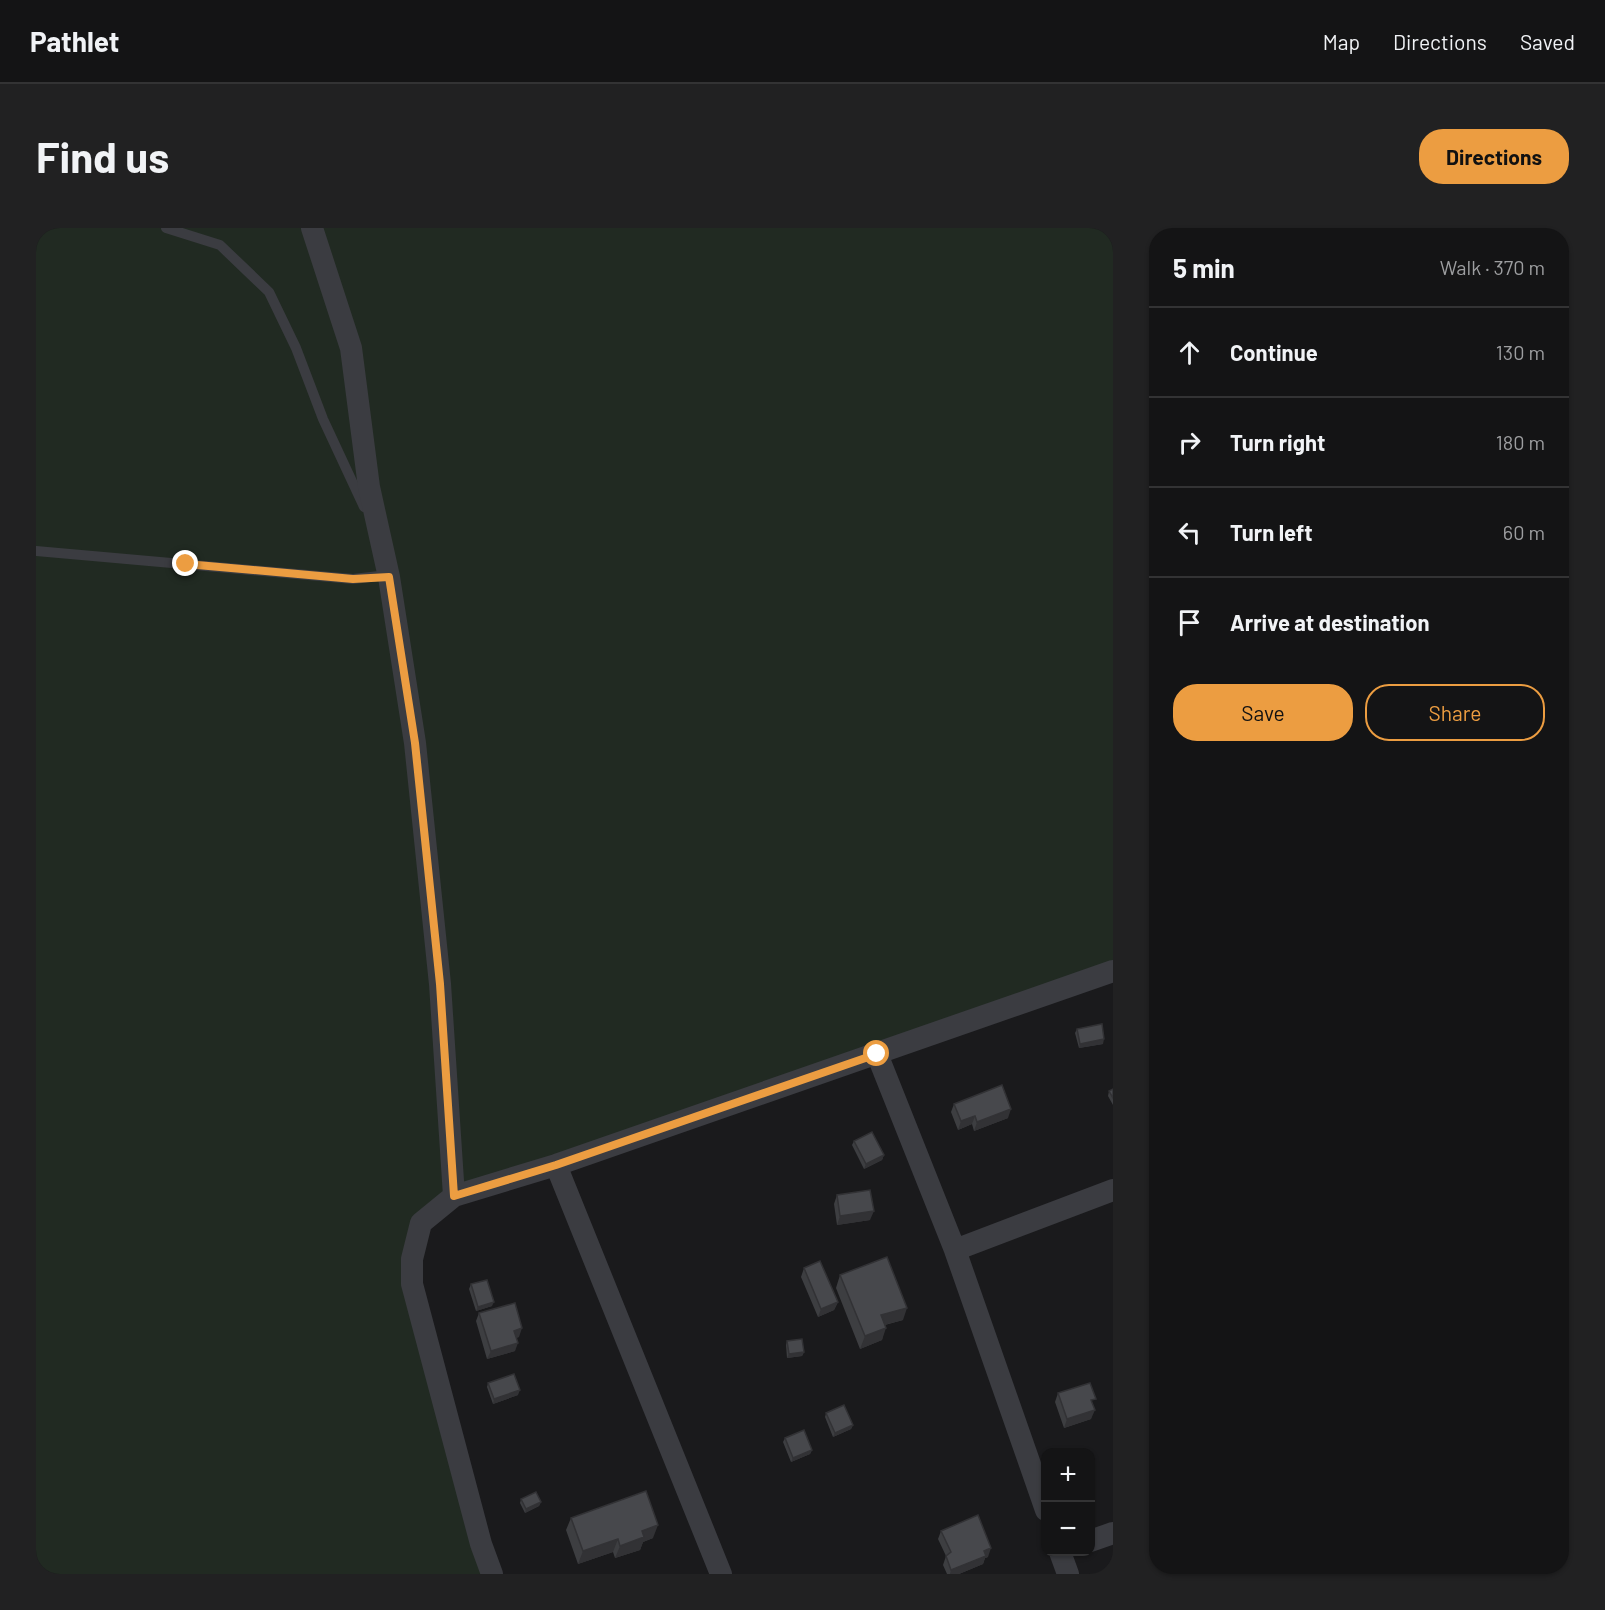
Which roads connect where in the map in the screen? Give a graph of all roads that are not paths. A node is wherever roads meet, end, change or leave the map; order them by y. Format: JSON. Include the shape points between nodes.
{"nodes":[{"id":1,"x":166,"y":228,"type":"edge"},
{"id":2,"x":312,"y":228,"type":"edge"},
{"id":3,"x":36,"y":550,"type":"edge"},
{"id":4,"x":389,"y":577,"type":"junction"},
{"id":5,"x":1113,"y":971,"type":"edge"},
{"id":6,"x":877,"y":1054,"type":"junction"},
{"id":7,"x":556,"y":1165,"type":"junction"},
{"id":8,"x":1113,"y":1190,"type":"edge"},
{"id":9,"x":454,"y":1196,"type":"junction"},
{"id":10,"x":956,"y":1250,"type":"junction"},
{"id":11,"x":1043,"y":1502,"type":"edge"},
{"id":12,"x":1113,"y":1533,"type":"edge"},
{"id":13,"x":1095,"y":1539,"type":"edge"},
{"id":14,"x":481,"y":1544,"type":"junction"},
{"id":15,"x":1061,"y":1556,"type":"edge"},
{"id":16,"x":481,"y":1574,"type":"edge"},
{"id":17,"x":492,"y":1574,"type":"edge"},
{"id":18,"x":721,"y":1574,"type":"edge"},
{"id":19,"x":1068,"y":1574,"type":"edge"}],
"edges":[{"from":1,"to":4,"type":"lane","via":[[220,245],[269,292],[296,348],[322,418],[363,501]]},
{"from":2,"to":4,"type":"street","via":[[351,348],[369,487]]},
{"from":3,"to":4,"type":"lane","via":[[353,579]]},
{"from":4,"to":9,"type":"street","via":[[415,743],[440,984]]},
{"from":5,"to":6,"type":"street"},
{"from":6,"to":7,"type":"street"},
{"from":6,"to":10,"type":"street"},
{"from":7,"to":9,"type":"street"},
{"from":7,"to":18,"type":"street"},
{"from":8,"to":10,"type":"street"},
{"from":9,"to":14,"type":"street","via":[[421,1223],[412,1259],[412,1284]]},
{"from":10,"to":11,"type":"street"},
{"from":12,"to":13,"type":"street"},
{"from":14,"to":16,"type":"street"},
{"from":14,"to":17,"type":"street"},
{"from":15,"to":19,"type":"street"}]}
